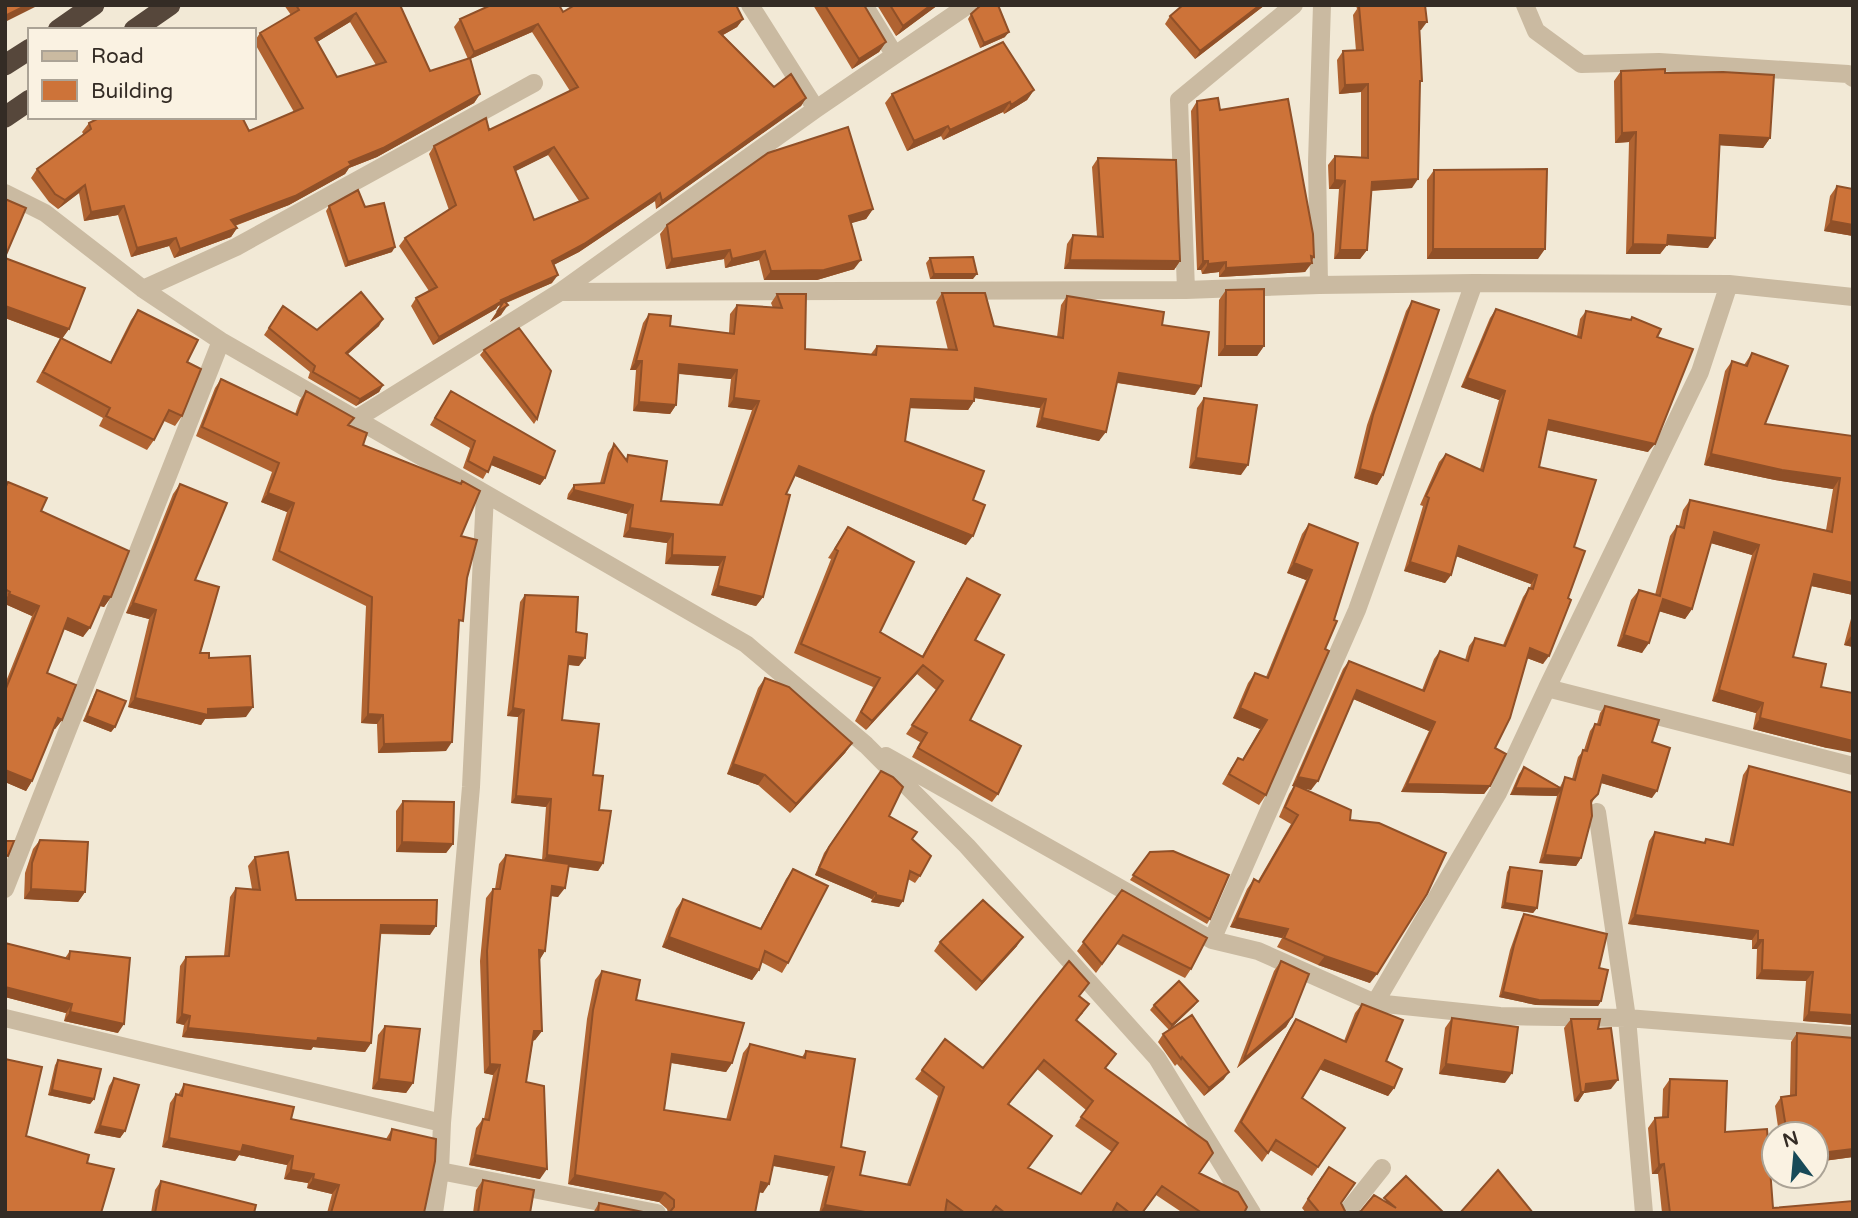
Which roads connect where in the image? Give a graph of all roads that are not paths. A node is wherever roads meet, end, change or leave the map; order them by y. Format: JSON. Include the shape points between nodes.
{"nodes":[{"id":1,"x":94,"y":5,"type":"edge"},
{"id":2,"x":170,"y":5,"type":"edge"},
{"id":3,"x":750,"y":5,"type":"edge"},
{"id":4,"x":864,"y":5,"type":"edge"},
{"id":5,"x":968,"y":5,"type":"edge"},
{"id":6,"x":1294,"y":5,"type":"edge"},
{"id":7,"x":1322,"y":5,"type":"edge"},
{"id":8,"x":1525,"y":5,"type":"edge"},
{"id":9,"x":61,"y":28,"type":"edge"},
{"id":10,"x":137,"y":28,"type":"edge"},
{"id":11,"x":894,"y":54,"type":"junction"},
{"id":12,"x":1853,"y":78,"type":"edge"},
{"id":13,"x":534,"y":83,"type":"dead end"},
{"id":14,"x":28,"y":101,"type":"edge"},
{"id":15,"x":816,"y":109,"type":"junction"},
{"id":16,"x":5,"y":117,"type":"edge"},
{"id":17,"x":5,"y":193,"type":"edge"},
{"id":18,"x":1474,"y":283,"type":"junction"},
{"id":19,"x":1729,"y":284,"type":"junction"},
{"id":20,"x":1319,"y":285,"type":"junction"},
{"id":21,"x":143,"y":289,"type":"junction"},
{"id":22,"x":1186,"y":290,"type":"junction"},
{"id":23,"x":560,"y":292,"type":"junction"},
{"id":24,"x":1853,"y":297,"type":"edge"},
{"id":25,"x":221,"y":341,"type":"junction"},
{"id":26,"x":356,"y":419,"type":"junction"},
{"id":27,"x":485,"y":494,"type":"junction"},
{"id":28,"x":1547,"y":688,"type":"junction"},
{"id":29,"x":866,"y":745,"type":"junction"},
{"id":30,"x":1853,"y":766,"type":"edge"},
{"id":31,"x":1597,"y":812,"type":"dead end"},
{"id":32,"x":7,"y":879,"type":"edge"},
{"id":33,"x":1212,"y":940,"type":"junction"},
{"id":34,"x":1375,"y":1003,"type":"junction"},
{"id":35,"x":5,"y":1018,"type":"edge"},
{"id":36,"x":1627,"y":1018,"type":"junction"},
{"id":37,"x":1853,"y":1036,"type":"edge"},
{"id":38,"x":442,"y":1123,"type":"junction"},
{"id":39,"x":1382,"y":1168,"type":"dead end"},
{"id":40,"x":440,"y":1171,"type":"junction"},
{"id":41,"x":433,"y":1213,"type":"edge"},
{"id":42,"x":657,"y":1213,"type":"edge"},
{"id":43,"x":1252,"y":1213,"type":"edge"},
{"id":44,"x":1346,"y":1213,"type":"edge"},
{"id":45,"x":1644,"y":1213,"type":"edge"}],
"edges":[{"from":1,"to":9,"type":"highway"},
{"from":2,"to":10,"type":"highway"},
{"from":3,"to":15,"type":"street"},
{"from":4,"to":11,"type":"street"},
{"from":5,"to":11,"type":"street"},
{"from":6,"to":22,"type":"street","via":[[1179,100]]},
{"from":7,"to":20,"type":"street"},
{"from":8,"to":12,"type":"street","via":[[1536,31],[1581,64],[1659,62],[1848,74]]},
{"from":11,"to":15,"type":"street"},
{"from":13,"to":21,"type":"street","via":[[236,247]]},
{"from":14,"to":16,"type":"highway"},
{"from":15,"to":23,"type":"street"},
{"from":17,"to":21,"type":"street","via":[[46,213]]},
{"from":18,"to":19,"type":"street"},
{"from":18,"to":20,"type":"street"},
{"from":18,"to":33,"type":"street","via":[[1357,610]]},
{"from":19,"to":24,"type":"street"},
{"from":19,"to":28,"type":"street","via":[[1700,372]]},
{"from":20,"to":22,"type":"street"},
{"from":21,"to":25,"type":"street"},
{"from":22,"to":23,"type":"street"},
{"from":23,"to":26,"type":"street"},
{"from":25,"to":26,"type":"street"},
{"from":25,"to":32,"type":"street"},
{"from":26,"to":27,"type":"street"},
{"from":27,"to":29,"type":"street","via":[[746,644]]},
{"from":27,"to":38,"type":"street","via":[[471,787]]},
{"from":28,"to":30,"type":"street"},
{"from":28,"to":34,"type":"street","via":[[1498,793]]},
{"from":29,"to":33,"type":"street"},
{"from":29,"to":43,"type":"street","via":[[967,846],[1157,1058]]},
{"from":31,"to":36,"type":"street"},
{"from":33,"to":34,"type":"street","via":[[1258,951]]},
{"from":34,"to":36,"type":"street","via":[[1500,1016]]},
{"from":35,"to":38,"type":"street"},
{"from":36,"to":37,"type":"street"},
{"from":36,"to":45,"type":"street"},
{"from":38,"to":40,"type":"street"},
{"from":39,"to":44,"type":"street"},
{"from":40,"to":41,"type":"street"},
{"from":40,"to":42,"type":"street"}]}
